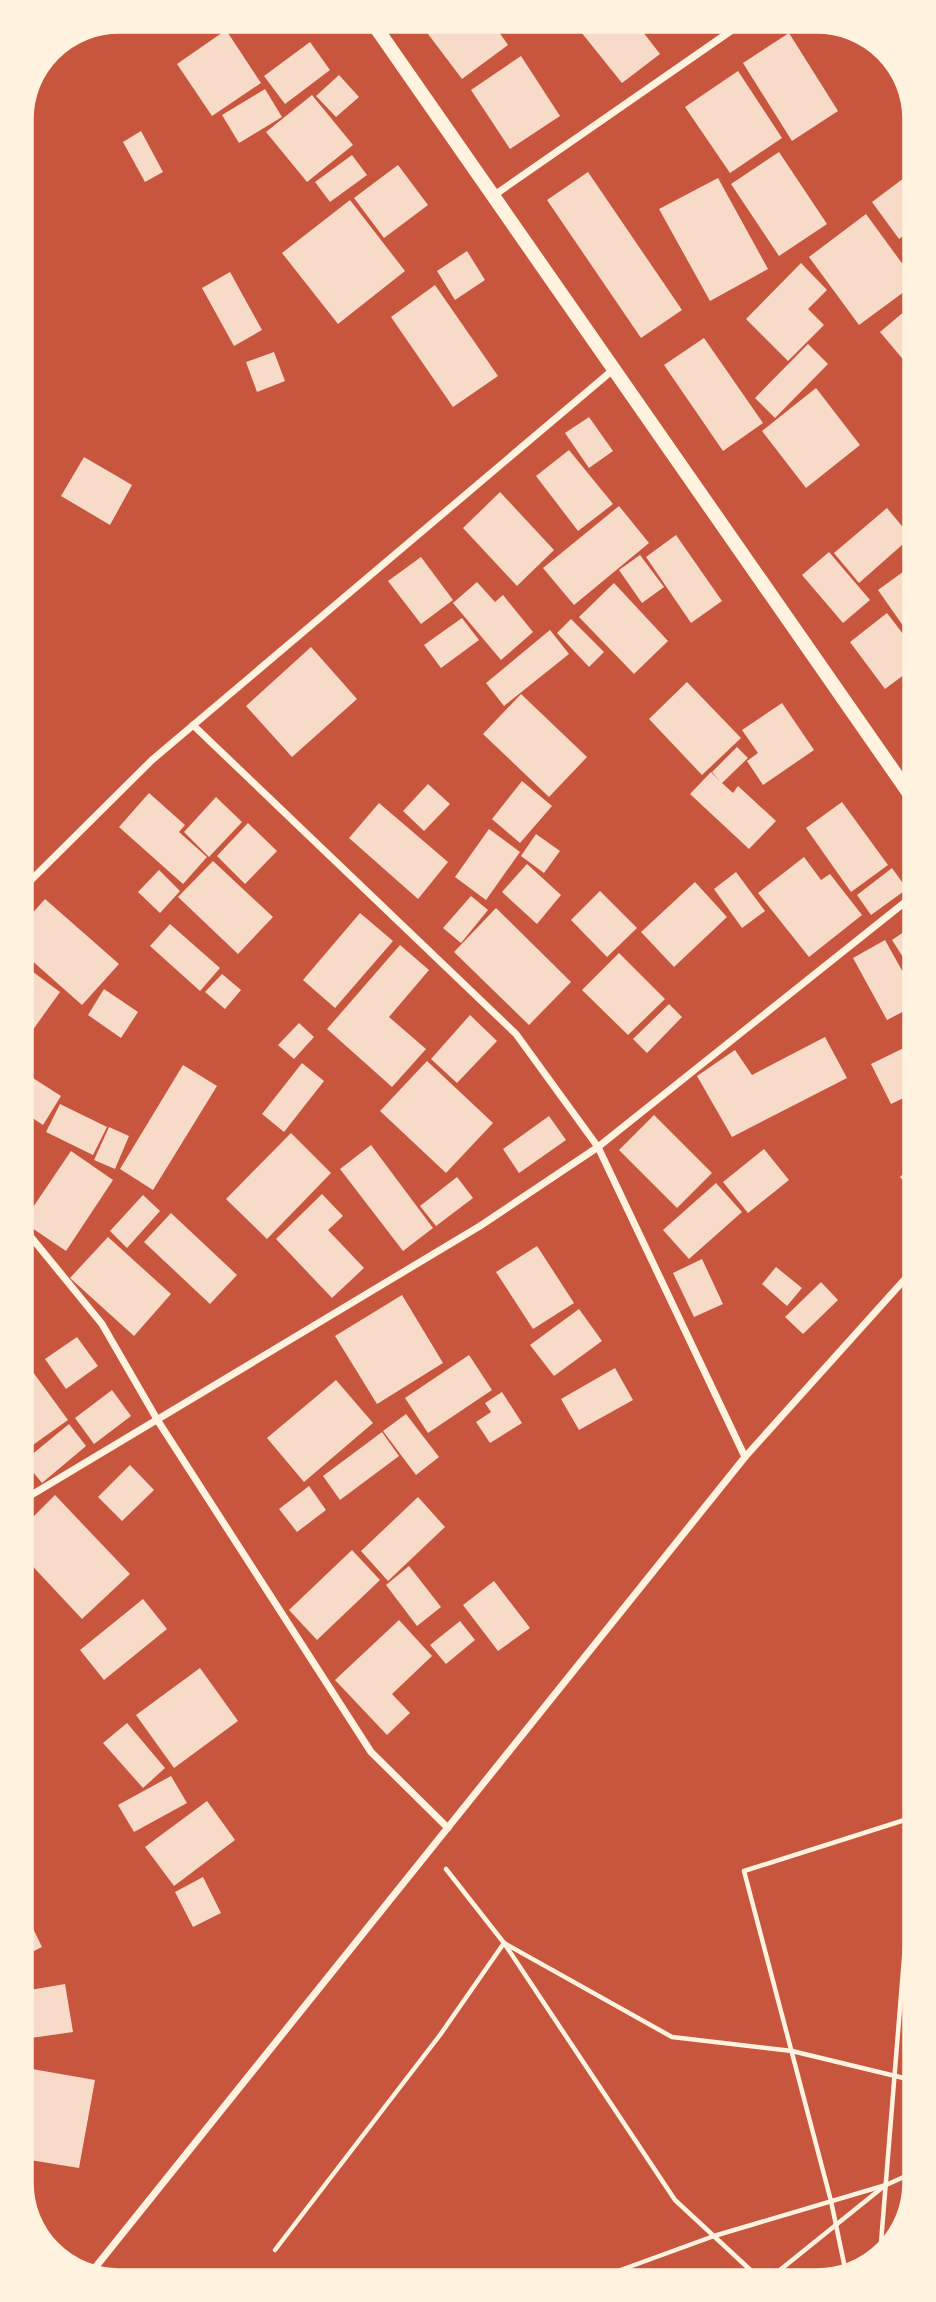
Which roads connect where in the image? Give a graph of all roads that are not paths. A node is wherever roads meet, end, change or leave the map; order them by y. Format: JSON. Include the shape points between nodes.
{"nodes":[{"id":1,"x":379,"y":32,"type":"edge"},
{"id":2,"x":729,"y":32,"type":"edge"},
{"id":3,"x":493,"y":196,"type":"junction"},
{"id":4,"x":615,"y":369,"type":"junction"},
{"id":5,"x":193,"y":725,"type":"junction"},
{"id":6,"x":904,"y":786,"type":"edge"},
{"id":7,"x":32,"y":879,"type":"edge"},
{"id":8,"x":904,"y":903,"type":"edge"},
{"id":9,"x":598,"y":1147,"type":"junction"},
{"id":10,"x":32,"y":1238,"type":"edge"},
{"id":11,"x":904,"y":1281,"type":"edge"},
{"id":12,"x":158,"y":1421,"type":"junction"},
{"id":13,"x":745,"y":1457,"type":"junction"},
{"id":14,"x":32,"y":1495,"type":"edge"},
{"id":15,"x":448,"y":1828,"type":"junction"},
{"id":16,"x":95,"y":2267,"type":"edge"}],
"edges":[{"from":1,"to":3,"type":"main road"},
{"from":2,"to":3,"type":"street"},
{"from":3,"to":4,"type":"main road"},
{"from":4,"to":5,"type":"street"},
{"from":4,"to":6,"type":"main road"},
{"from":5,"to":7,"type":"street"},
{"from":5,"to":9,"type":"street","via":[[516,1034]]},
{"from":8,"to":9,"type":"street"},
{"from":9,"to":12,"type":"street","via":[[481,1226]]},
{"from":9,"to":13,"type":"street"},
{"from":10,"to":12,"type":"street","via":[[102,1324]]},
{"from":11,"to":13,"type":"street"},
{"from":12,"to":14,"type":"street"},
{"from":12,"to":15,"type":"street","via":[[371,1752]]},
{"from":13,"to":15,"type":"street"},
{"from":15,"to":16,"type":"street"}]}
